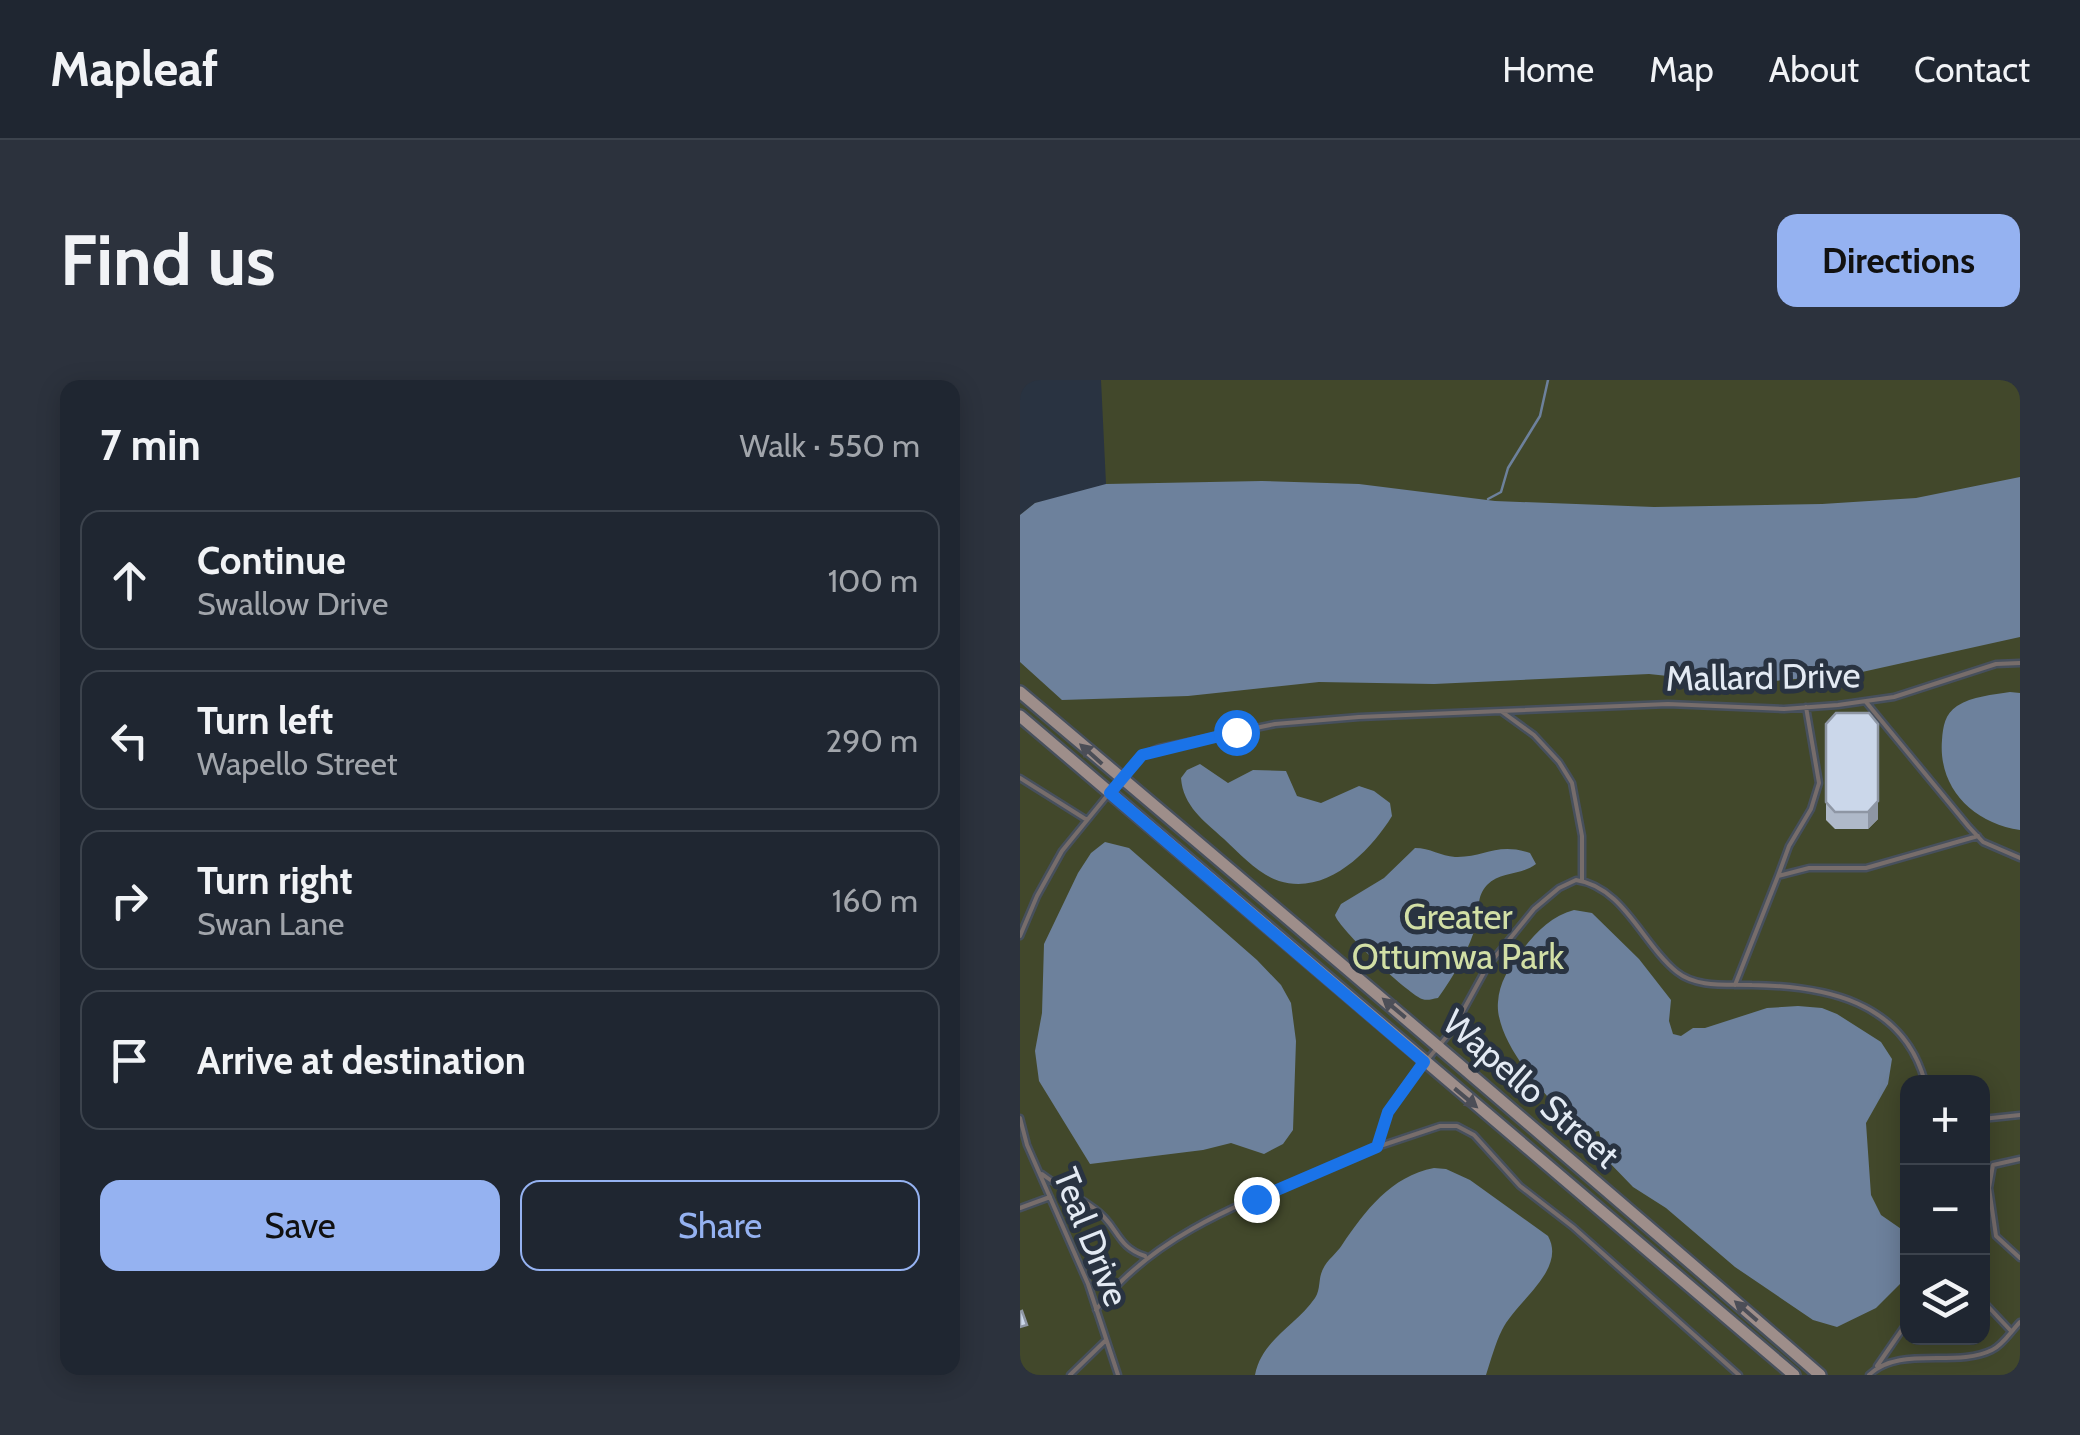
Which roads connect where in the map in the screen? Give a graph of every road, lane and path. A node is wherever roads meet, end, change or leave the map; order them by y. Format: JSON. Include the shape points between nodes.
{"nodes":[{"id":1,"x":2020,"y":662,"type":"edge"},
{"id":2,"x":1020,"y":692,"type":"edge"},
{"id":3,"x":1866,"y":702,"type":"junction"},
{"id":4,"x":1806,"y":708,"type":"junction"},
{"id":5,"x":1501,"y":710,"type":"junction"},
{"id":6,"x":1020,"y":716,"type":"edge"},
{"id":7,"x":1020,"y":778,"type":"edge"},
{"id":8,"x":1120,"y":780,"type":"junction"},
{"id":9,"x":1110,"y":793,"type":"junction"},
{"id":10,"x":1087,"y":820,"type":"junction"},
{"id":11,"x":1978,"y":836,"type":"junction"},
{"id":12,"x":2020,"y":858,"type":"edge"},
{"id":13,"x":1778,"y":876,"type":"junction"},
{"id":14,"x":1582,"y":881,"type":"junction"},
{"id":15,"x":1020,"y":936,"type":"edge"},
{"id":16,"x":1734,"y":984,"type":"junction"},
{"id":17,"x":1438,"y":1045,"type":"junction"},
{"id":18,"x":1424,"y":1062,"type":"junction"},
{"id":19,"x":1922,"y":1075,"type":"edge"},
{"id":20,"x":2020,"y":1115,"type":"edge"},
{"id":21,"x":1020,"y":1118,"type":"edge"},
{"id":22,"x":1990,"y":1118,"type":"edge"},
{"id":23,"x":1377,"y":1147,"type":"junction"},
{"id":24,"x":2020,"y":1158,"type":"edge"},
{"id":25,"x":1038,"y":1171,"type":"junction"},
{"id":26,"x":1050,"y":1197,"type":"junction"},
{"id":27,"x":1020,"y":1208,"type":"edge"},
{"id":28,"x":1146,"y":1256,"type":"junction"},
{"id":29,"x":2020,"y":1258,"type":"edge"},
{"id":30,"x":1990,"y":1309,"type":"edge"},
{"id":31,"x":1096,"y":1310,"type":"junction"},
{"id":32,"x":2020,"y":1322,"type":"edge"},
{"id":33,"x":2011,"y":1331,"type":"junction"},
{"id":34,"x":1900,"y":1333,"type":"edge"},
{"id":35,"x":1105,"y":1340,"type":"junction"},
{"id":36,"x":1877,"y":1366,"type":"junction"},
{"id":37,"x":1070,"y":1375,"type":"edge"},
{"id":38,"x":1118,"y":1375,"type":"edge"},
{"id":39,"x":1739,"y":1375,"type":"edge"},
{"id":40,"x":1794,"y":1375,"type":"edge"},
{"id":41,"x":1820,"y":1375,"type":"edge"},
{"id":42,"x":1869,"y":1375,"type":"edge"}],
"edges":[{"from":1,"to":3,"type":"lane","name":"Mallard Drive"},
{"from":8,"to":2,"type":"main road","name":"Wapello Street","one_way":true},
{"from":3,"to":4,"type":"lane","name":"Mallard Drive"},
{"from":3,"to":11,"type":"lane"},
{"from":4,"to":5,"type":"lane","name":"Mallard Drive"},
{"from":4,"to":13,"type":"lane","via":[[1819,783]]},
{"from":5,"to":8,"type":"lane","name":"Mallard Drive","via":[[1275,724],[1159,748],[1142,755]]},
{"from":5,"to":14,"type":"lane","via":[[1534,735],[1572,783]]},
{"from":6,"to":9,"type":"main road","name":"Wapello Street"},
{"from":7,"to":10,"type":"lane"},
{"from":8,"to":9,"type":"lane"},
{"from":17,"to":8,"type":"main road","name":"Wapello Street","one_way":true},
{"from":9,"to":10,"type":"lane"},
{"from":9,"to":18,"type":"main road","name":"Wapello Street"},
{"from":10,"to":15,"type":"lane"},
{"from":11,"to":12,"type":"lane"},
{"from":11,"to":13,"type":"lane","via":[[1866,868],[1809,868]]},
{"from":13,"to":16,"type":"lane"},
{"from":14,"to":16,"type":"lane","via":[[1600,887],[1677,972],[1694,981]]},
{"from":14,"to":17,"type":"lane","via":[[1559,888],[1534,909],[1486,968]]},
{"from":16,"to":19,"type":"lane","via":[[1798,986],[1853,1002],[1904,1036]]},
{"from":17,"to":18,"type":"lane"},
{"from":41,"to":17,"type":"main road","name":"Wapello Street","one_way":true},
{"from":18,"to":23,"type":"lane","via":[[1388,1112]]},
{"from":18,"to":40,"type":"main road","name":"Wapello Street","one_way":true},
{"from":20,"to":22,"type":"lane"},
{"from":21,"to":25,"type":"lane","name":"Teal Drive"},
{"from":23,"to":28,"type":"lane","via":[[1212,1218]]},
{"from":23,"to":39,"type":"lane","via":[[1440,1126],[1474,1135],[1520,1186]]},
{"from":24,"to":29,"type":"lane","via":[[1994,1164],[1989,1188],[1996,1236]]},
{"from":25,"to":26,"type":"lane","name":"Teal Drive"},
{"from":25,"to":28,"type":"lane","via":[[1096,1209],[1127,1250]]},
{"from":26,"to":27,"type":"lane"},
{"from":26,"to":31,"type":"lane","name":"Teal Drive"},
{"from":28,"to":31,"type":"lane"},
{"from":30,"to":33,"type":"lane"},
{"from":31,"to":35,"type":"lane","name":"Teal Drive"},
{"from":32,"to":33,"type":"lane"},
{"from":33,"to":36,"type":"lane","via":[[1995,1349],[1976,1354]]},
{"from":34,"to":36,"type":"lane"},
{"from":35,"to":37,"type":"lane"},
{"from":35,"to":38,"type":"lane","name":"Teal Drive"},
{"from":36,"to":42,"type":"lane"}]}
